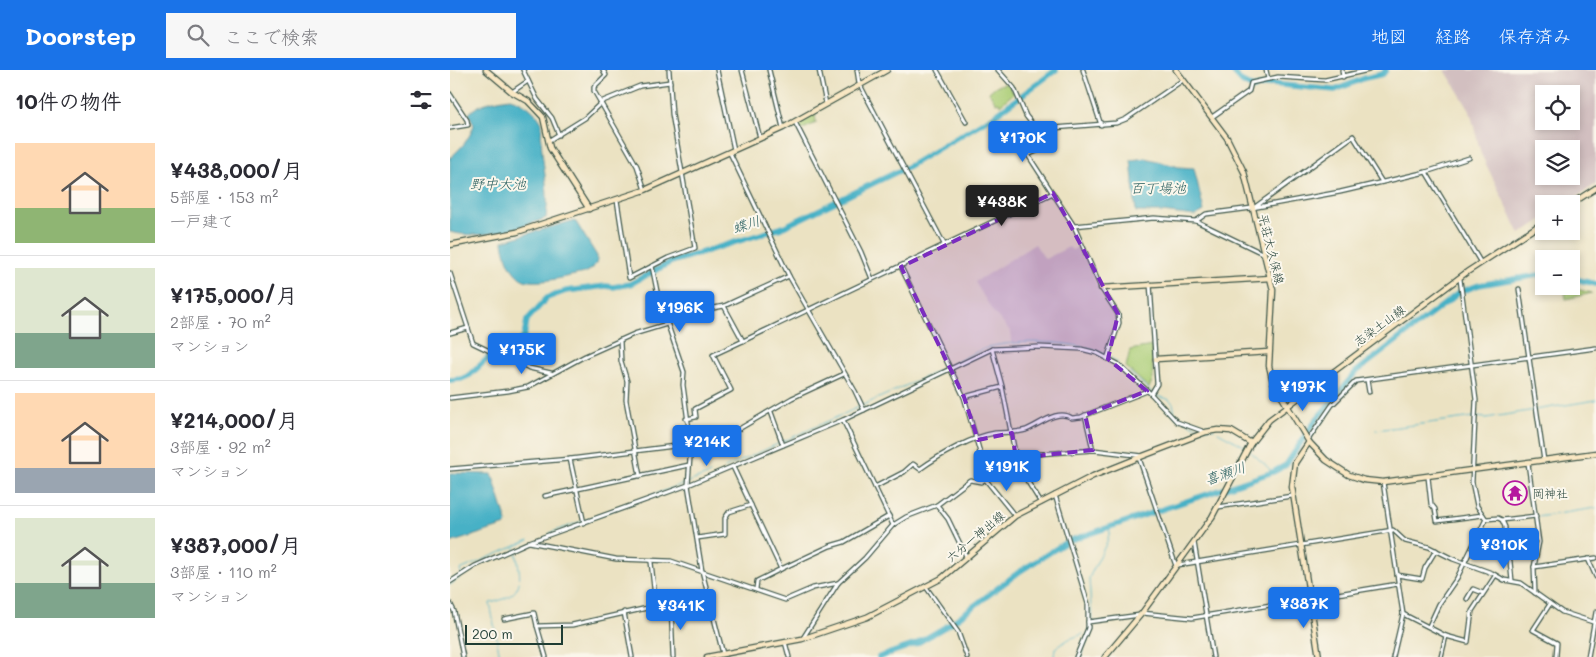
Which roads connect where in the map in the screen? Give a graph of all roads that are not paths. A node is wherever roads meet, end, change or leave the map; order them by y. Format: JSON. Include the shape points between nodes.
{"nodes":[{"id":1,"x":486,"y":70,"type":"edge"},
{"id":2,"x":523,"y":70,"type":"edge"},
{"id":3,"x":603,"y":70,"type":"edge"},
{"id":4,"x":669,"y":70,"type":"edge"},
{"id":5,"x":717,"y":70,"type":"edge"},
{"id":6,"x":742,"y":70,"type":"edge"},
{"id":7,"x":769,"y":70,"type":"edge"},
{"id":8,"x":819,"y":70,"type":"edge"},
{"id":9,"x":857,"y":70,"type":"edge"},
{"id":10,"x":888,"y":70,"type":"edge"},
{"id":11,"x":937,"y":70,"type":"edge"},
{"id":12,"x":998,"y":70,"type":"edge"},
{"id":13,"x":1083,"y":70,"type":"edge"},
{"id":14,"x":1176,"y":70,"type":"edge"},
{"id":15,"x":1266,"y":70,"type":"edge"},
{"id":16,"x":1342,"y":70,"type":"edge"},
{"id":17,"x":1368,"y":70,"type":"edge"},
{"id":18,"x":1343,"y":77,"type":"junction"},
{"id":19,"x":528,"y":80,"type":"junction"},
{"id":20,"x":1183,"y":80,"type":"junction"},
{"id":21,"x":1268,"y":80,"type":"junction"},
{"id":22,"x":670,"y":82,"type":"junction"},
{"id":23,"x":862,"y":86,"type":"junction"},
{"id":24,"x":512,"y":92,"type":"junction"},
{"id":25,"x":450,"y":94,"type":"edge"},
{"id":26,"x":599,"y":103,"type":"junction"},
{"id":27,"x":826,"y":105,"type":"junction"},
{"id":28,"x":1212,"y":117,"type":"junction"},
{"id":29,"x":795,"y":122,"type":"junction"},
{"id":30,"x":966,"y":122,"type":"dead end"},
{"id":31,"x":1101,"y":125,"type":"junction"},
{"id":32,"x":450,"y":128,"type":"edge"},
{"id":33,"x":783,"y":128,"type":"junction"},
{"id":34,"x":558,"y":135,"type":"junction"},
{"id":35,"x":1045,"y":135,"type":"junction"},
{"id":36,"x":761,"y":139,"type":"junction"},
{"id":37,"x":547,"y":141,"type":"junction"},
{"id":38,"x":732,"y":151,"type":"junction"},
{"id":39,"x":1469,"y":158,"type":"dead end"},
{"id":40,"x":1426,"y":172,"type":"junction"},
{"id":41,"x":682,"y":174,"type":"junction"},
{"id":42,"x":1382,"y":182,"type":"junction"},
{"id":43,"x":1596,"y":188,"type":"edge"},
{"id":44,"x":645,"y":190,"type":"junction"},
{"id":45,"x":1053,"y":193,"type":"junction"},
{"id":46,"x":1580,"y":198,"type":"edge"},
{"id":47,"x":617,"y":200,"type":"junction"},
{"id":48,"x":589,"y":208,"type":"junction"},
{"id":49,"x":1253,"y":208,"type":"junction"},
{"id":50,"x":1196,"y":221,"type":"junction"},
{"id":51,"x":1074,"y":226,"type":"junction"},
{"id":52,"x":1535,"y":228,"type":"edge"},
{"id":53,"x":944,"y":244,"type":"junction"},
{"id":54,"x":450,"y":245,"type":"edge"},
{"id":55,"x":1264,"y":254,"type":"junction"},
{"id":56,"x":1482,"y":263,"type":"junction"},
{"id":57,"x":652,"y":266,"type":"junction"},
{"id":58,"x":901,"y":266,"type":"junction"},
{"id":59,"x":450,"y":273,"type":"edge"},
{"id":60,"x":789,"y":276,"type":"junction"},
{"id":61,"x":1271,"y":278,"type":"junction"},
{"id":62,"x":1460,"y":278,"type":"junction"},
{"id":63,"x":872,"y":279,"type":"junction"},
{"id":64,"x":1150,"y":284,"type":"junction"},
{"id":65,"x":1101,"y":288,"type":"junction"},
{"id":66,"x":1519,"y":289,"type":"dead end"},
{"id":67,"x":724,"y":306,"type":"junction"},
{"id":68,"x":809,"y":310,"type":"junction"},
{"id":69,"x":667,"y":323,"type":"junction"},
{"id":70,"x":468,"y":328,"type":"junction"},
{"id":71,"x":450,"y":333,"type":"edge"},
{"id":72,"x":620,"y":340,"type":"junction"},
{"id":73,"x":743,"y":341,"type":"junction"},
{"id":74,"x":1596,"y":348,"type":"edge"},
{"id":75,"x":992,"y":349,"type":"junction"},
{"id":76,"x":1269,"y":352,"type":"junction"},
{"id":77,"x":1528,"y":357,"type":"junction"},
{"id":78,"x":1107,"y":359,"type":"junction"},
{"id":79,"x":1156,"y":359,"type":"junction"},
{"id":80,"x":1472,"y":365,"type":"junction"},
{"id":81,"x":950,"y":369,"type":"junction"},
{"id":82,"x":552,"y":374,"type":"junction"},
{"id":83,"x":844,"y":374,"type":"junction"},
{"id":84,"x":1367,"y":380,"type":"junction"},
{"id":85,"x":1002,"y":386,"type":"junction"},
{"id":86,"x":1149,"y":392,"type":"junction"},
{"id":87,"x":1369,"y":392,"type":"dead end"},
{"id":88,"x":964,"y":397,"type":"junction"},
{"id":89,"x":450,"y":398,"type":"edge"},
{"id":90,"x":1288,"y":406,"type":"junction"},
{"id":91,"x":864,"y":410,"type":"junction"},
{"id":92,"x":771,"y":412,"type":"junction"},
{"id":93,"x":1085,"y":415,"type":"junction"},
{"id":94,"x":686,"y":419,"type":"junction"},
{"id":95,"x":843,"y":420,"type":"junction"},
{"id":96,"x":1206,"y":432,"type":"junction"},
{"id":97,"x":1012,"y":433,"type":"junction"},
{"id":98,"x":978,"y":440,"type":"junction"},
{"id":99,"x":1309,"y":440,"type":"junction"},
{"id":100,"x":1251,"y":443,"type":"junction"},
{"id":101,"x":691,"y":444,"type":"junction"},
{"id":102,"x":783,"y":445,"type":"junction"},
{"id":103,"x":634,"y":450,"type":"junction"},
{"id":104,"x":1093,"y":450,"type":"junction"},
{"id":105,"x":1596,"y":453,"type":"edge"},
{"id":106,"x":1141,"y":457,"type":"junction"},
{"id":107,"x":1016,"y":458,"type":"junction"},
{"id":108,"x":570,"y":459,"type":"junction"},
{"id":109,"x":1544,"y":461,"type":"junction"},
{"id":110,"x":1528,"y":463,"type":"junction"},
{"id":111,"x":690,"y":465,"type":"junction"},
{"id":112,"x":733,"y":466,"type":"junction"},
{"id":113,"x":450,"y":469,"type":"edge"},
{"id":114,"x":1473,"y":470,"type":"junction"},
{"id":115,"x":640,"y":476,"type":"junction"},
{"id":116,"x":990,"y":476,"type":"junction"},
{"id":117,"x":1428,"y":477,"type":"junction"},
{"id":118,"x":985,"y":479,"type":"junction"},
{"id":119,"x":1383,"y":482,"type":"junction"},
{"id":120,"x":688,"y":485,"type":"junction"},
{"id":121,"x":875,"y":487,"type":"junction"},
{"id":122,"x":576,"y":489,"type":"junction"},
{"id":123,"x":1055,"y":495,"type":"junction"},
{"id":124,"x":545,"y":496,"type":"dead end"},
{"id":125,"x":1292,"y":496,"type":"junction"},
{"id":126,"x":1041,"y":503,"type":"junction"},
{"id":127,"x":751,"y":505,"type":"junction"},
{"id":128,"x":937,"y":505,"type":"junction"},
{"id":129,"x":1218,"y":507,"type":"junction"},
{"id":130,"x":1483,"y":515,"type":"junction"},
{"id":131,"x":889,"y":516,"type":"junction"},
{"id":132,"x":1015,"y":516,"type":"junction"},
{"id":133,"x":1536,"y":516,"type":"junction"},
{"id":134,"x":1486,"y":520,"type":"junction"},
{"id":135,"x":1502,"y":520,"type":"junction"},
{"id":136,"x":584,"y":522,"type":"junction"},
{"id":137,"x":893,"y":525,"type":"junction"},
{"id":138,"x":1390,"y":530,"type":"junction"},
{"id":139,"x":697,"y":538,"type":"junction"},
{"id":140,"x":529,"y":542,"type":"junction"},
{"id":141,"x":1194,"y":542,"type":"junction"},
{"id":142,"x":1474,"y":544,"type":"junction"},
{"id":143,"x":1300,"y":546,"type":"junction"},
{"id":144,"x":1436,"y":550,"type":"junction"},
{"id":145,"x":1488,"y":550,"type":"dead end"},
{"id":146,"x":966,"y":556,"type":"junction"},
{"id":147,"x":1596,"y":558,"type":"edge"},
{"id":148,"x":1588,"y":559,"type":"junction"},
{"id":149,"x":651,"y":562,"type":"junction"},
{"id":150,"x":1197,"y":562,"type":"junction"},
{"id":151,"x":1464,"y":562,"type":"junction"},
{"id":152,"x":1177,"y":566,"type":"junction"},
{"id":153,"x":1534,"y":567,"type":"junction"},
{"id":154,"x":781,"y":569,"type":"junction"},
{"id":155,"x":702,"y":571,"type":"junction"},
{"id":156,"x":1397,"y":575,"type":"junction"},
{"id":157,"x":1495,"y":576,"type":"junction"},
{"id":158,"x":1596,"y":577,"type":"edge"},
{"id":159,"x":1512,"y":581,"type":"junction"},
{"id":160,"x":450,"y":582,"type":"edge"},
{"id":161,"x":838,"y":583,"type":"junction"},
{"id":162,"x":1398,"y":584,"type":"junction"},
{"id":163,"x":926,"y":587,"type":"junction"},
{"id":164,"x":756,"y":588,"type":"junction"},
{"id":165,"x":1483,"y":593,"type":"junction"},
{"id":166,"x":1535,"y":593,"type":"junction"},
{"id":167,"x":1309,"y":597,"type":"junction"},
{"id":168,"x":1467,"y":599,"type":"dead end"},
{"id":169,"x":450,"y":603,"type":"edge"},
{"id":170,"x":1550,"y":604,"type":"junction"},
{"id":171,"x":656,"y":606,"type":"junction"},
{"id":172,"x":671,"y":606,"type":"junction"},
{"id":173,"x":624,"y":612,"type":"junction"},
{"id":174,"x":1596,"y":612,"type":"edge"},
{"id":175,"x":713,"y":613,"type":"junction"},
{"id":176,"x":1142,"y":614,"type":"junction"},
{"id":177,"x":1206,"y":614,"type":"junction"},
{"id":178,"x":1403,"y":614,"type":"junction"},
{"id":179,"x":504,"y":619,"type":"dead end"},
{"id":180,"x":1090,"y":622,"type":"junction"},
{"id":181,"x":1595,"y":623,"type":"edge"},
{"id":182,"x":537,"y":626,"type":"junction"},
{"id":183,"x":1428,"y":626,"type":"junction"},
{"id":184,"x":1446,"y":636,"type":"junction"},
{"id":185,"x":802,"y":639,"type":"junction"},
{"id":186,"x":785,"y":642,"type":"junction"},
{"id":187,"x":723,"y":654,"type":"junction"},
{"id":188,"x":463,"y":657,"type":"edge"},
{"id":189,"x":546,"y":657,"type":"edge"},
{"id":190,"x":632,"y":657,"type":"edge"},
{"id":191,"x":673,"y":657,"type":"edge"},
{"id":192,"x":707,"y":657,"type":"edge"},
{"id":193,"x":789,"y":657,"type":"edge"},
{"id":194,"x":967,"y":657,"type":"edge"},
{"id":195,"x":1076,"y":657,"type":"edge"},
{"id":196,"x":1106,"y":657,"type":"edge"},
{"id":197,"x":1213,"y":657,"type":"edge"},
{"id":198,"x":1318,"y":657,"type":"edge"},
{"id":199,"x":1393,"y":657,"type":"edge"},
{"id":200,"x":1441,"y":657,"type":"edge"},
{"id":201,"x":1556,"y":657,"type":"edge"},
{"id":202,"x":1588,"y":657,"type":"edge"}],
"edges":[{"from":1,"to":24,"type":"main road"},
{"from":2,"to":19,"type":"street"},
{"from":3,"to":26,"type":"street","via":[[606,76],[594,87]]},
{"from":4,"to":22,"type":"street"},
{"from":5,"to":38,"type":"street"},
{"from":6,"to":36,"type":"street"},
{"from":7,"to":33,"type":"street"},
{"from":8,"to":27,"type":"street"},
{"from":9,"to":23,"type":"street"},
{"from":10,"to":23,"type":"main road"},
{"from":11,"to":30,"type":"street"},
{"from":12,"to":35,"type":"street","via":[[1014,88],[1026,116],[1041,135]]},
{"from":13,"to":31,"type":"street"},
{"from":14,"to":20,"type":"main road","name":"平荘大久保線"},
{"from":15,"to":21,"type":"street"},
{"from":16,"to":18,"type":"street"},
{"from":17,"to":18,"type":"street"},
{"from":18,"to":21,"type":"street","via":[[1326,80],[1294,76]]},
{"from":19,"to":24,"type":"street"},
{"from":19,"to":34,"type":"street","via":[[537,99],[552,118]]},
{"from":20,"to":28,"type":"main road","name":"平荘大久保線"},
{"from":20,"to":31,"type":"street","via":[[1126,119]]},
{"from":21,"to":28,"type":"street","via":[[1251,83],[1249,91]]},
{"from":22,"to":26,"type":"street","via":[[640,86]]},
{"from":22,"to":41,"type":"street"},
{"from":23,"to":27,"type":"main road"},
{"from":23,"to":53,"type":"street"},
{"from":24,"to":37,"type":"main road","via":[[528,101],[543,117]]},
{"from":25,"to":32,"type":"street","via":[[468,125]]},
{"from":26,"to":34,"type":"street","via":[[585,118]]},
{"from":26,"to":44,"type":"street","via":[[637,166]]},
{"from":27,"to":29,"type":"main road"},
{"from":28,"to":49,"type":"main road","name":"平荘大久保線","via":[[1235,151]]},
{"from":29,"to":33,"type":"main road"},
{"from":29,"to":63,"type":"street"},
{"from":31,"to":35,"type":"street","via":[[1054,128]]},
{"from":33,"to":36,"type":"main road"},
{"from":34,"to":37,"type":"street"},
{"from":35,"to":45,"type":"street","via":[[1048,146],[1028,155]]},
{"from":36,"to":38,"type":"main road"},
{"from":37,"to":48,"type":"main road"},
{"from":38,"to":41,"type":"main road"},
{"from":38,"to":60,"type":"street"},
{"from":39,"to":40,"type":"street"},
{"from":40,"to":42,"type":"street"},
{"from":40,"to":56,"type":"street"},
{"from":41,"to":44,"type":"main road"},
{"from":41,"to":57,"type":"street","via":[[695,248]]},
{"from":42,"to":49,"type":"street"},
{"from":42,"to":49,"type":"street","via":[[1353,136]]},
{"from":43,"to":46,"type":"main road"},
{"from":44,"to":47,"type":"main road"},
{"from":45,"to":51,"type":"street"},
{"from":45,"to":53,"type":"street"},
{"from":47,"to":48,"type":"main road"},
{"from":47,"to":57,"type":"street","via":[[628,278]]},
{"from":48,"to":54,"type":"main road","via":[[517,232]]},
{"from":49,"to":50,"type":"street","via":[[1206,214]]},
{"from":49,"to":55,"type":"main road","name":"平荘大久保線"},
{"from":50,"to":51,"type":"street","via":[[1154,218]]},
{"from":50,"to":55,"type":"street"},
{"from":51,"to":65,"type":"street"},
{"from":52,"to":56,"type":"main road","name":"志染土山線"},
{"from":53,"to":58,"type":"street"},
{"from":55,"to":61,"type":"main road","name":"平荘大久保線"},
{"from":56,"to":62,"type":"main road","name":"志染土山線"},
{"from":57,"to":69,"type":"street"},
{"from":58,"to":63,"type":"street"},
{"from":58,"to":81,"type":"street"},
{"from":59,"to":70,"type":"street"},
{"from":60,"to":67,"type":"street"},
{"from":60,"to":68,"type":"street"},
{"from":61,"to":64,"type":"main road"},
{"from":61,"to":76,"type":"main road","name":"平荘大久保線","via":[[1274,303]]},
{"from":62,"to":80,"type":"street"},
{"from":62,"to":90,"type":"main road","name":"志染土山線"},
{"from":63,"to":68,"type":"street"},
{"from":64,"to":65,"type":"main road"},
{"from":64,"to":79,"type":"street"},
{"from":65,"to":78,"type":"street","via":[[1119,317]]},
{"from":66,"to":77,"type":"street"},
{"from":67,"to":69,"type":"street","via":[[693,312]]},
{"from":67,"to":73,"type":"street"},
{"from":68,"to":73,"type":"street"},
{"from":68,"to":83,"type":"street"},
{"from":69,"to":72,"type":"street"},
{"from":69,"to":94,"type":"street","via":[[684,372]]},
{"from":70,"to":71,"type":"street"},
{"from":70,"to":82,"type":"street","via":[[473,343],[529,368]]},
{"from":72,"to":82,"type":"street"},
{"from":72,"to":103,"type":"street"},
{"from":73,"to":94,"type":"street","via":[[713,355],[731,390],[696,409],[696,417]]},
{"from":74,"to":77,"type":"street"},
{"from":75,"to":78,"type":"street","via":[[1081,348]]},
{"from":75,"to":81,"type":"street"},
{"from":75,"to":85,"type":"street"},
{"from":76,"to":79,"type":"main road"},
{"from":76,"to":90,"type":"main road","name":"平荘大久保線","via":[[1270,374]]},
{"from":77,"to":80,"type":"street"},
{"from":77,"to":109,"type":"street"},
{"from":78,"to":86,"type":"street","via":[[1118,364]]},
{"from":79,"to":86,"type":"street","via":[[1157,384]]},
{"from":80,"to":84,"type":"street"},
{"from":80,"to":114,"type":"street","via":[[1476,400]]},
{"from":81,"to":88,"type":"street"},
{"from":81,"to":91,"type":"street"},
{"from":82,"to":89,"type":"street","via":[[508,392]]},
{"from":83,"to":91,"type":"street"},
{"from":83,"to":92,"type":"street","via":[[792,398]]},
{"from":84,"to":87,"type":"street"},
{"from":84,"to":99,"type":"street","via":[[1354,382],[1337,399]]},
{"from":85,"to":88,"type":"street"},
{"from":85,"to":97,"type":"street"},
{"from":86,"to":93,"type":"street"},
{"from":86,"to":96,"type":"street","via":[[1177,422]]},
{"from":88,"to":98,"type":"street"},
{"from":90,"to":99,"type":"main road","name":"平荘大久保線"},
{"from":90,"to":100,"type":"main road","name":"志染土山線","via":[[1270,420]]},
{"from":91,"to":95,"type":"street"},
{"from":92,"to":101,"type":"street","via":[[729,433]]},
{"from":92,"to":102,"type":"street"},
{"from":93,"to":97,"type":"street","via":[[1072,418],[1060,415]]},
{"from":93,"to":104,"type":"street"},
{"from":94,"to":101,"type":"street"},
{"from":95,"to":102,"type":"street"},
{"from":95,"to":121,"type":"street"},
{"from":96,"to":100,"type":"main road","name":"六分一神出線","via":[[1231,431]]},
{"from":96,"to":106,"type":"main road","name":"六分一神出線"},
{"from":97,"to":98,"type":"street","via":[[995,433]]},
{"from":97,"to":107,"type":"street"},
{"from":98,"to":116,"type":"street","via":[[983,463]]},
{"from":98,"to":121,"type":"street","via":[[932,460],[920,469],[913,464]]},
{"from":99,"to":119,"type":"main road","name":"平荘大久保線","via":[[1336,468],[1364,480]]},
{"from":99,"to":125,"type":"main road","via":[[1295,463]]},
{"from":100,"to":129,"type":"main road","name":"志染土山線"},
{"from":101,"to":103,"type":"street"},
{"from":101,"to":111,"type":"street"},
{"from":102,"to":112,"type":"street"},
{"from":103,"to":108,"type":"street"},
{"from":103,"to":115,"type":"street"},
{"from":104,"to":106,"type":"street"},
{"from":104,"to":107,"type":"street"},
{"from":105,"to":109,"type":"main road","name":"平荘大久保線"},
{"from":106,"to":123,"type":"main road","name":"六分一神出線"},
{"from":106,"to":152,"type":"street"},
{"from":107,"to":116,"type":"street"},
{"from":107,"to":126,"type":"street"},
{"from":108,"to":113,"type":"street"},
{"from":108,"to":122,"type":"street"},
{"from":109,"to":110,"type":"main road","name":"平荘大久保線"},
{"from":110,"to":114,"type":"main road","name":"平荘大久保線"},
{"from":110,"to":133,"type":"street"},
{"from":111,"to":115,"type":"street"},
{"from":111,"to":120,"type":"street"},
{"from":112,"to":120,"type":"street"},
{"from":112,"to":127,"type":"street"},
{"from":114,"to":117,"type":"main road","name":"平荘大久保線"},
{"from":114,"to":130,"type":"street","via":[[1474,498]]},
{"from":115,"to":122,"type":"street"},
{"from":116,"to":118,"type":"street"},
{"from":117,"to":119,"type":"main road","name":"平荘大久保線"},
{"from":117,"to":130,"type":"street","via":[[1437,521]]},
{"from":118,"to":128,"type":"street","via":[[981,482],[970,480]]},
{"from":118,"to":132,"type":"street"},
{"from":119,"to":138,"type":"street"},
{"from":120,"to":136,"type":"street"},
{"from":120,"to":139,"type":"street"},
{"from":121,"to":131,"type":"street"},
{"from":122,"to":124,"type":"street"},
{"from":122,"to":136,"type":"street"},
{"from":123,"to":126,"type":"main road","name":"六分一神出線"},
{"from":123,"to":180,"type":"street","via":[[1086,592]]},
{"from":125,"to":129,"type":"street"},
{"from":125,"to":143,"type":"main road"},
{"from":126,"to":132,"type":"main road","name":"六分一神出線"},
{"from":127,"to":139,"type":"street","via":[[729,512],[725,518],[725,534]]},
{"from":127,"to":154,"type":"street"},
{"from":128,"to":137,"type":"street"},
{"from":128,"to":146,"type":"street","via":[[948,519]]},
{"from":129,"to":141,"type":"main road","name":"志染土山線"},
{"from":130,"to":134,"type":"street"},
{"from":131,"to":137,"type":"street"},
{"from":131,"to":154,"type":"street","via":[[844,542]]},
{"from":132,"to":146,"type":"main road","name":"六分一神出線"},
{"from":133,"to":135,"type":"street"},
{"from":133,"to":153,"type":"street","via":[[1539,542]]},
{"from":134,"to":135,"type":"street"},
{"from":134,"to":142,"type":"street"},
{"from":135,"to":159,"type":"street"},
{"from":136,"to":140,"type":"street"},
{"from":137,"to":161,"type":"street"},
{"from":138,"to":143,"type":"street"},
{"from":138,"to":144,"type":"street","via":[[1405,541]]},
{"from":138,"to":156,"type":"street"},
{"from":139,"to":155,"type":"street"},
{"from":140,"to":149,"type":"street","via":[[616,559]]},
{"from":140,"to":160,"type":"street","via":[[475,566]]},
{"from":141,"to":150,"type":"street"},
{"from":141,"to":152,"type":"main road","name":"志染土山線"},
{"from":142,"to":145,"type":"street"},
{"from":142,"to":151,"type":"street"},
{"from":143,"to":150,"type":"street"},
{"from":143,"to":167,"type":"main road"},
{"from":144,"to":151,"type":"street"},
{"from":144,"to":156,"type":"street","via":[[1422,579]]},
{"from":146,"to":163,"type":"main road","name":"六分一神出線","via":[[942,578]]},
{"from":147,"to":148,"type":"street"},
{"from":148,"to":153,"type":"street"},
{"from":148,"to":158,"type":"street"},
{"from":149,"to":155,"type":"street","via":[[671,561]]},
{"from":149,"to":171,"type":"street"},
{"from":150,"to":152,"type":"street"},
{"from":150,"to":177,"type":"street"},
{"from":151,"to":157,"type":"street"},
{"from":151,"to":183,"type":"street","via":[[1458,578]]},
{"from":152,"to":176,"type":"main road","name":"志染土山線"},
{"from":153,"to":166,"type":"street"},
{"from":154,"to":164,"type":"street","via":[[756,581]]},
{"from":155,"to":164,"type":"street"},
{"from":155,"to":175,"type":"street"},
{"from":156,"to":162,"type":"street"},
{"from":157,"to":159,"type":"street"},
{"from":157,"to":165,"type":"street"},
{"from":159,"to":166,"type":"street"},
{"from":161,"to":164,"type":"street","via":[[814,588],[785,600]]},
{"from":161,"to":185,"type":"street"},
{"from":162,"to":167,"type":"street"},
{"from":162,"to":178,"type":"street"},
{"from":163,"to":185,"type":"main road","name":"六分一神出線","via":[[867,617]]},
{"from":163,"to":194,"type":"street","via":[[960,635]]},
{"from":165,"to":168,"type":"street","via":[[1473,589]]},
{"from":165,"to":184,"type":"street","via":[[1470,615],[1468,642]]},
{"from":166,"to":170,"type":"street"},
{"from":167,"to":177,"type":"street"},
{"from":167,"to":198,"type":"main road"},
{"from":169,"to":188,"type":"street"},
{"from":170,"to":181,"type":"street","via":[[1562,612]]},
{"from":170,"to":201,"type":"street","via":[[1532,630],[1557,643]]},
{"from":171,"to":172,"type":"street"},
{"from":171,"to":173,"type":"street"},
{"from":172,"to":175,"type":"street","via":[[687,605],[689,614]]},
{"from":172,"to":191,"type":"street"},
{"from":173,"to":182,"type":"street","via":[[572,625]]},
{"from":173,"to":190,"type":"street"},
{"from":174,"to":181,"type":"street"},
{"from":175,"to":187,"type":"street"},
{"from":176,"to":177,"type":"street","via":[[1192,618]]},
{"from":176,"to":180,"type":"street"},
{"from":176,"to":196,"type":"main road","name":"志染土山線"},
{"from":177,"to":197,"type":"street"},
{"from":178,"to":183,"type":"street"},
{"from":178,"to":199,"type":"street"},
{"from":179,"to":182,"type":"street","via":[[534,613]]},
{"from":180,"to":195,"type":"street"},
{"from":181,"to":202,"type":"street"},
{"from":182,"to":189,"type":"street"},
{"from":183,"to":184,"type":"street"},
{"from":184,"to":200,"type":"street"},
{"from":185,"to":186,"type":"main road","name":"六分一神出線"},
{"from":186,"to":187,"type":"main road","name":"六分一神出線"},
{"from":186,"to":193,"type":"street"},
{"from":187,"to":192,"type":"main road","name":"六分一神出線"}]}
